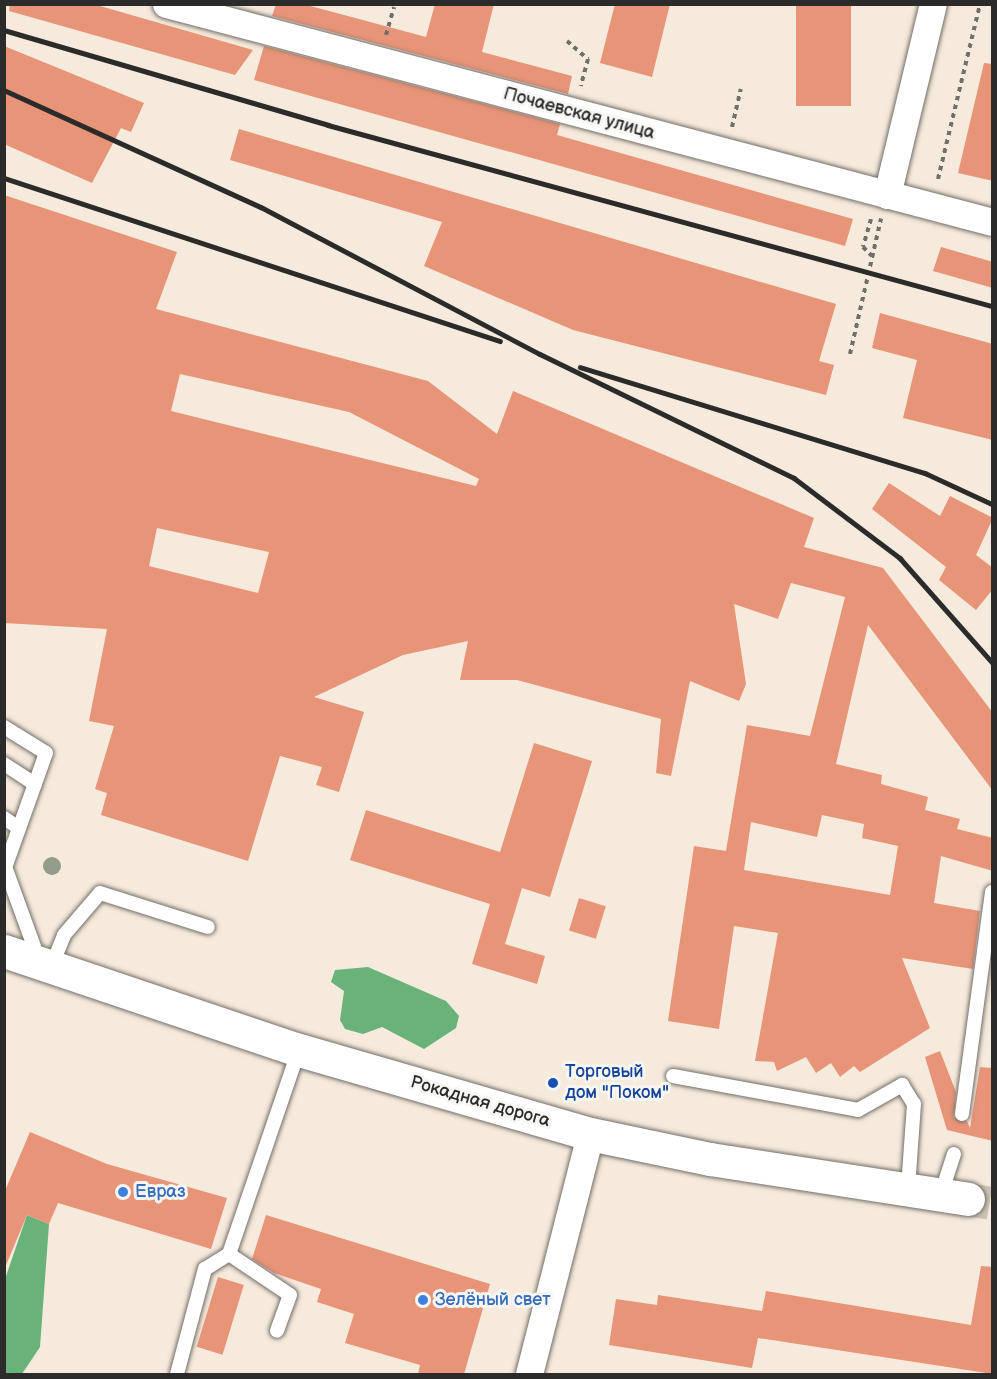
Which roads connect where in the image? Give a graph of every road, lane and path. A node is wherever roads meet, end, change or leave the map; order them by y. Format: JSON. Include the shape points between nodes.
{"nodes":[{"id":1,"x":166,"y":4,"type":"edge"},
{"id":2,"x":933,"y":4,"type":"edge"},
{"id":3,"x":980,"y":4,"type":"edge"},
{"id":4,"x":567,"y":41,"type":"dead end"},
{"id":5,"x":741,"y":89,"type":"dead end"},
{"id":6,"x":573,"y":112,"type":"junction"},
{"id":7,"x":725,"y":153,"type":"junction"},
{"id":8,"x":884,"y":206,"type":"junction"},
{"id":9,"x":931,"y":206,"type":"junction"},
{"id":10,"x":993,"y":222,"type":"edge"},
{"id":11,"x":878,"y":233,"type":"dead end"},
{"id":12,"x":872,"y":256,"type":"junction"},
{"id":13,"x":850,"y":354,"type":"dead end"},
{"id":14,"x":4,"y":727,"type":"edge"},
{"id":15,"x":4,"y":765,"type":"edge"},
{"id":16,"x":35,"y":784,"type":"junction"},
{"id":17,"x":4,"y":818,"type":"edge"},
{"id":18,"x":19,"y":828,"type":"junction"},
{"id":19,"x":5,"y":864,"type":"edge"},
{"id":20,"x":993,"y":892,"type":"edge"},
{"id":21,"x":208,"y":927,"type":"dead end"},
{"id":22,"x":4,"y":951,"type":"edge"},
{"id":23,"x":46,"y":963,"type":"junction"},
{"id":24,"x":299,"y":1050,"type":"junction"},
{"id":25,"x":673,"y":1076,"type":"dead end"},
{"id":26,"x":962,"y":1114,"type":"dead end"},
{"id":27,"x":590,"y":1134,"type":"junction"},
{"id":28,"x":954,"y":1154,"type":"dead end"},
{"id":29,"x":908,"y":1188,"type":"junction"},
{"id":30,"x":973,"y":1200,"type":"edge"},
{"id":31,"x":229,"y":1254,"type":"junction"},
{"id":32,"x":277,"y":1331,"type":"dead end"},
{"id":33,"x":177,"y":1374,"type":"edge"},
{"id":34,"x":529,"y":1374,"type":"edge"}],
"edges":[{"from":1,"to":6,"type":"street","name":"Почаевская улица"},
{"from":2,"to":8,"type":"street"},
{"from":3,"to":9,"type":"path"},
{"from":4,"to":6,"type":"path","via":[[588,59]]},
{"from":5,"to":7,"type":"path"},
{"from":6,"to":7,"type":"street","name":"Почаевская улица"},
{"from":7,"to":8,"type":"street","name":"Почаевская улица"},
{"from":8,"to":9,"type":"street","name":"Почаевская улица"},
{"from":8,"to":12,"type":"path","via":[[869,219],[863,247]]},
{"from":9,"to":10,"type":"street","name":"Почаевская улица"},
{"from":11,"to":12,"type":"path"},
{"from":12,"to":13,"type":"path"},
{"from":14,"to":16,"type":"lane","via":[[46,753]]},
{"from":15,"to":16,"type":"lane"},
{"from":16,"to":18,"type":"lane"},
{"from":17,"to":18,"type":"lane"},
{"from":18,"to":19,"type":"lane"},
{"from":19,"to":23,"type":"lane"},
{"from":20,"to":26,"type":"lane"},
{"from":21,"to":23,"type":"lane","via":[[100,892]]},
{"from":22,"to":23,"type":"main road","name":"Рокадная дорога"},
{"from":23,"to":24,"type":"main road","name":"Рокадная дорога"},
{"from":24,"to":27,"type":"main road","name":"Рокадная дорога"},
{"from":24,"to":31,"type":"lane"},
{"from":25,"to":29,"type":"lane","via":[[858,1110],[902,1084],[914,1104]]},
{"from":27,"to":29,"type":"main road","name":"Рокадная дорога","via":[[710,1159]]},
{"from":27,"to":34,"type":"street"},
{"from":28,"to":30,"type":"lane"},
{"from":29,"to":30,"type":"main road","name":"Рокадная дорога"},
{"from":31,"to":32,"type":"lane","via":[[290,1295]]},
{"from":31,"to":33,"type":"lane","via":[[205,1269]]}]}
